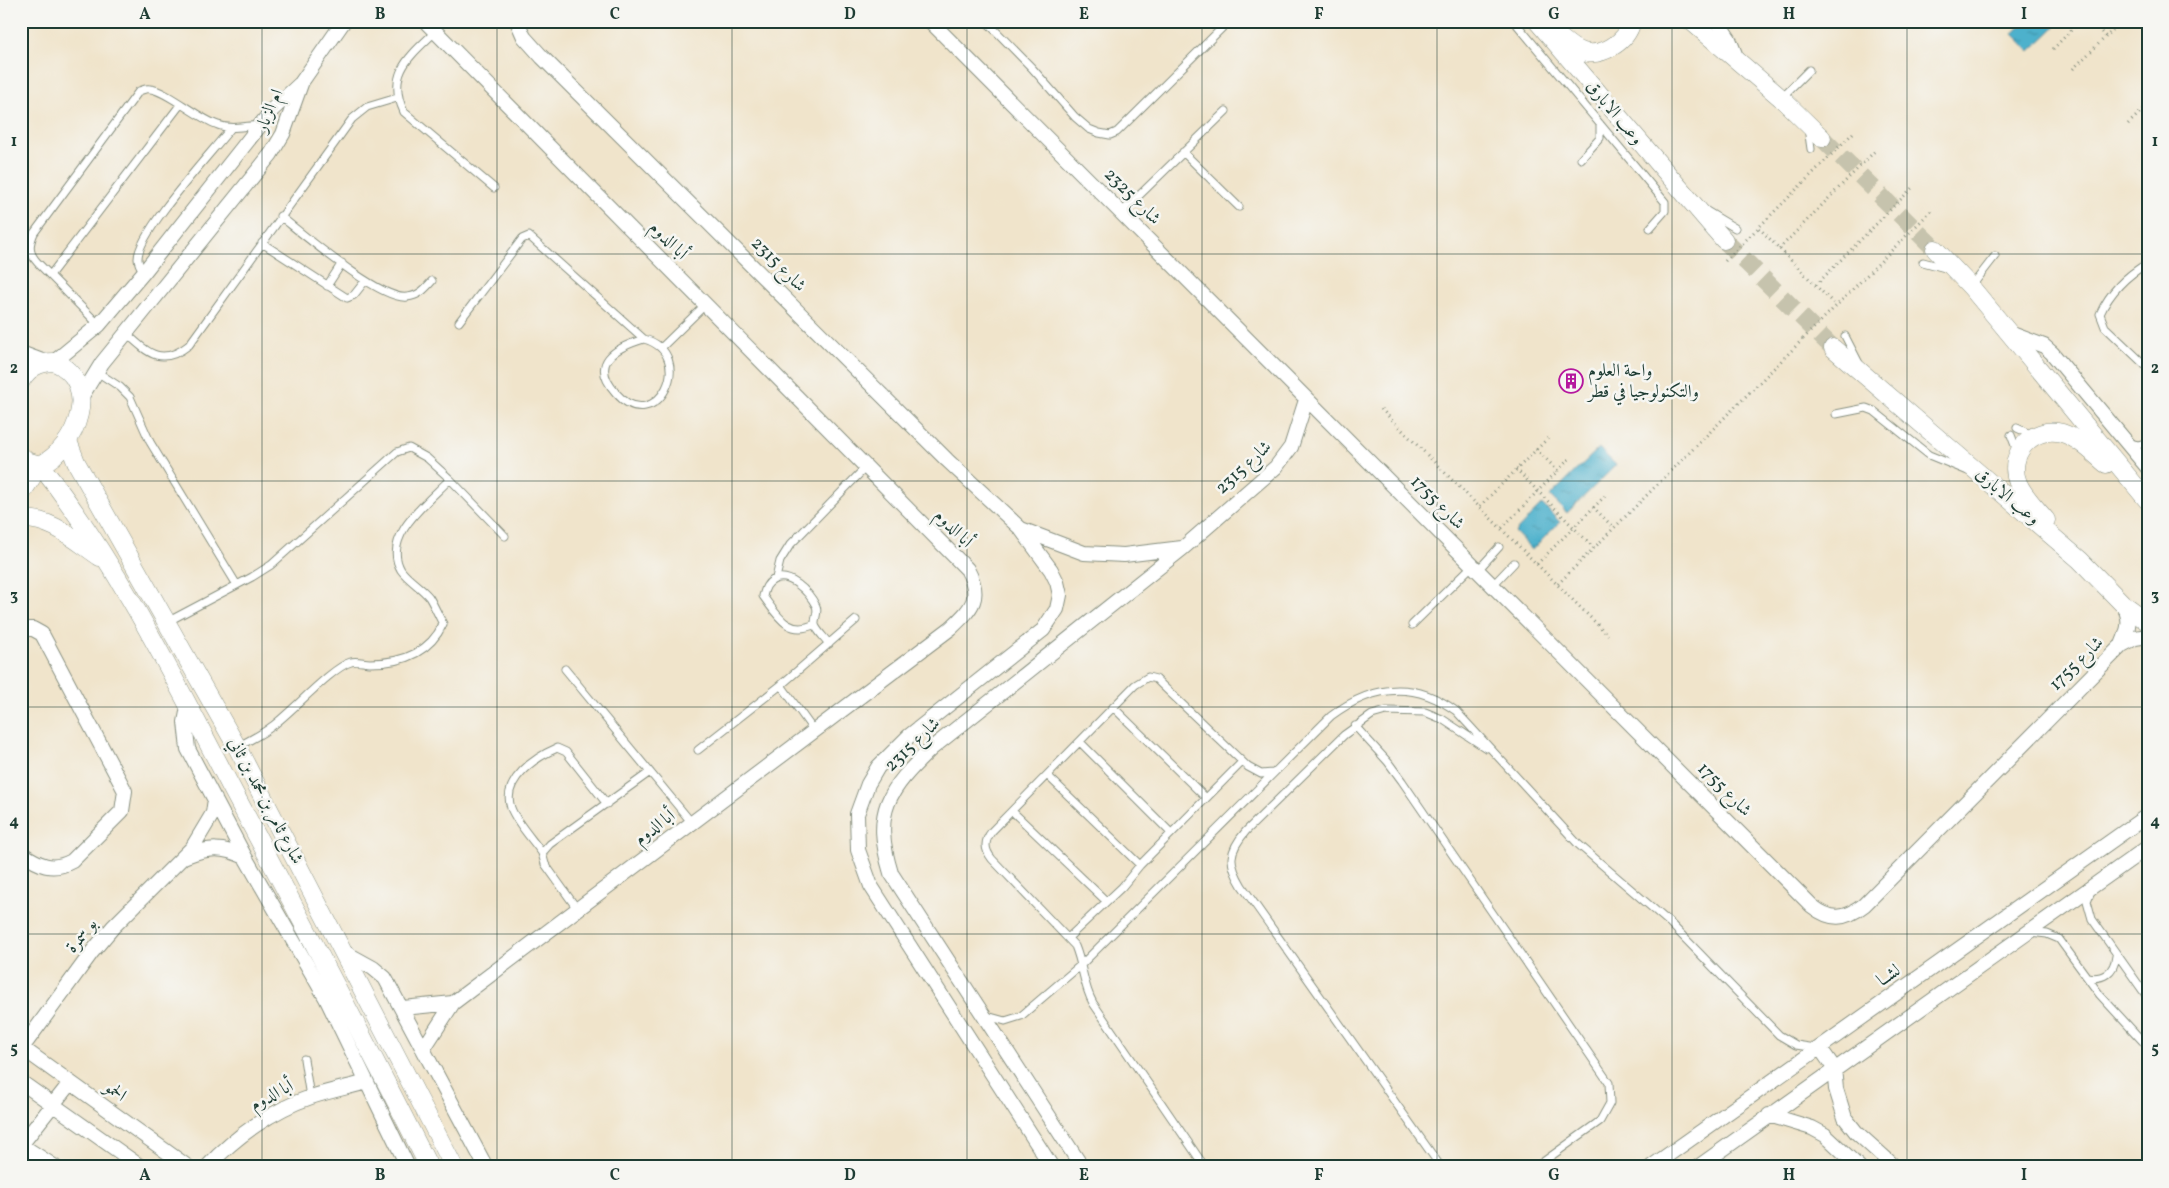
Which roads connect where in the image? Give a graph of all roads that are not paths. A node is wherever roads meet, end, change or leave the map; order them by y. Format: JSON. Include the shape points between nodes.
{"nodes":[{"id":1,"x":344,"y":21,"type":"edge"},
{"id":2,"x":425,"y":21,"type":"edge"},
{"id":3,"x":517,"y":21,"type":"edge"},
{"id":4,"x":930,"y":21,"type":"edge"},
{"id":5,"x":986,"y":21,"type":"edge"},
{"id":6,"x":1230,"y":21,"type":"edge"},
{"id":7,"x":1514,"y":21,"type":"edge"},
{"id":8,"x":1538,"y":21,"type":"edge"},
{"id":9,"x":1632,"y":21,"type":"edge"},
{"id":10,"x":1691,"y":21,"type":"edge"},
{"id":11,"x":1717,"y":21,"type":"edge"},
{"id":12,"x":435,"y":32,"type":"junction"},
{"id":13,"x":1737,"y":60,"type":"junction"},
{"id":14,"x":1809,"y":70,"type":"dead end"},
{"id":15,"x":301,"y":83,"type":"junction"},
{"id":16,"x":397,"y":98,"type":"junction"},
{"id":17,"x":1781,"y":98,"type":"junction"},
{"id":18,"x":180,"y":106,"type":"junction"},
{"id":19,"x":1226,"y":111,"type":"dead end"},
{"id":20,"x":1600,"y":123,"type":"junction"},
{"id":21,"x":261,"y":124,"type":"junction"},
{"id":22,"x":232,"y":128,"type":"junction"},
{"id":23,"x":1816,"y":144,"type":"tunnel mouth"},
{"id":24,"x":1183,"y":152,"type":"junction"},
{"id":25,"x":1582,"y":159,"type":"dead end"},
{"id":26,"x":494,"y":188,"type":"dead end"},
{"id":27,"x":1238,"y":207,"type":"dead end"},
{"id":28,"x":1121,"y":213,"type":"junction"},
{"id":29,"x":280,"y":216,"type":"junction"},
{"id":30,"x":1650,"y":228,"type":"dead end"},
{"id":31,"x":1730,"y":234,"type":"tunnel mouth"},
{"id":32,"x":262,"y":243,"type":"junction"},
{"id":33,"x":1935,"y":249,"type":"tunnel mouth"},
{"id":34,"x":1995,"y":256,"type":"dead end"},
{"id":35,"x":1922,"y":262,"type":"dead end"},
{"id":36,"x":342,"y":263,"type":"junction"},
{"id":37,"x":2148,"y":263,"type":"edge"},
{"id":38,"x":1954,"y":269,"type":"junction"},
{"id":39,"x":144,"y":272,"type":"junction"},
{"id":40,"x":51,"y":274,"type":"junction"},
{"id":41,"x":366,"y":281,"type":"junction"},
{"id":42,"x":432,"y":281,"type":"dead end"},
{"id":43,"x":326,"y":286,"type":"junction"},
{"id":44,"x":1971,"y":287,"type":"junction"},
{"id":45,"x":705,"y":305,"type":"junction"},
{"id":46,"x":459,"y":322,"type":"dead end"},
{"id":47,"x":99,"y":325,"type":"junction"},
{"id":48,"x":2007,"y":332,"type":"junction"},
{"id":49,"x":126,"y":333,"type":"junction"},
{"id":50,"x":644,"y":339,"type":"junction"},
{"id":51,"x":1839,"y":342,"type":"tunnel mouth"},
{"id":52,"x":662,"y":347,"type":"junction"},
{"id":53,"x":21,"y":353,"type":"edge"},
{"id":54,"x":49,"y":362,"type":"junction"},
{"id":55,"x":2148,"y":368,"type":"edge"},
{"id":56,"x":97,"y":372,"type":"junction"},
{"id":57,"x":21,"y":381,"type":"edge"},
{"id":58,"x":80,"y":399,"type":"junction"},
{"id":59,"x":1306,"y":400,"type":"junction"},
{"id":60,"x":1836,"y":414,"type":"dead end"},
{"id":61,"x":2018,"y":428,"type":"dead end"},
{"id":62,"x":2010,"y":435,"type":"dead end"},
{"id":63,"x":2034,"y":436,"type":"junction"},
{"id":64,"x":68,"y":441,"type":"junction"},
{"id":65,"x":2126,"y":442,"type":"junction"},
{"id":66,"x":2148,"y":442,"type":"edge"},
{"id":67,"x":2018,"y":453,"type":"junction"},
{"id":68,"x":21,"y":456,"type":"edge"},
{"id":69,"x":40,"y":465,"type":"junction"},
{"id":70,"x":866,"y":467,"type":"junction"},
{"id":71,"x":2148,"y":468,"type":"edge"},
{"id":72,"x":1982,"y":476,"type":"junction"},
{"id":73,"x":450,"y":479,"type":"junction"},
{"id":74,"x":21,"y":494,"type":"edge"},
{"id":75,"x":2145,"y":498,"type":"edge"},
{"id":76,"x":21,"y":519,"type":"edge"},
{"id":77,"x":1021,"y":529,"type":"junction"},
{"id":78,"x":505,"y":536,"type":"dead end"},
{"id":79,"x":1499,"y":547,"type":"dead end"},
{"id":80,"x":1183,"y":548,"type":"junction"},
{"id":81,"x":2080,"y":560,"type":"junction"},
{"id":82,"x":108,"y":562,"type":"junction"},
{"id":83,"x":1514,"y":562,"type":"dead end"},
{"id":84,"x":1475,"y":568,"type":"junction"},
{"id":85,"x":776,"y":578,"type":"junction"},
{"id":86,"x":237,"y":585,"type":"junction"},
{"id":87,"x":1493,"y":585,"type":"junction"},
{"id":88,"x":2122,"y":603,"type":"junction"},
{"id":89,"x":856,"y":620,"type":"dead end"},
{"id":90,"x":167,"y":622,"type":"junction"},
{"id":91,"x":2148,"y":622,"type":"edge"},
{"id":92,"x":815,"y":624,"type":"junction"},
{"id":93,"x":1412,"y":626,"type":"dead end"},
{"id":94,"x":21,"y":629,"type":"edge"},
{"id":95,"x":2148,"y":636,"type":"edge"},
{"id":96,"x":829,"y":644,"type":"junction"},
{"id":97,"x":2122,"y":644,"type":"junction"},
{"id":98,"x":565,"y":669,"type":"dead end"},
{"id":99,"x":781,"y":686,"type":"junction"},
{"id":100,"x":188,"y":707,"type":"junction"},
{"id":101,"x":1113,"y":707,"type":"junction"},
{"id":102,"x":1355,"y":726,"type":"junction"},
{"id":103,"x":815,"y":732,"type":"junction"},
{"id":104,"x":1080,"y":742,"type":"junction"},
{"id":105,"x":237,"y":747,"type":"junction"},
{"id":106,"x":698,"y":750,"type":"dead end"},
{"id":107,"x":1492,"y":752,"type":"junction"},
{"id":108,"x":1242,"y":762,"type":"junction"},
{"id":109,"x":650,"y":772,"type":"junction"},
{"id":110,"x":1273,"y":773,"type":"junction"},
{"id":111,"x":1047,"y":775,"type":"junction"},
{"id":112,"x":1206,"y":798,"type":"junction"},
{"id":113,"x":215,"y":799,"type":"junction"},
{"id":114,"x":607,"y":804,"type":"junction"},
{"id":115,"x":1012,"y":810,"type":"junction"},
{"id":116,"x":2148,"y":815,"type":"edge"},
{"id":117,"x":692,"y":823,"type":"junction"},
{"id":118,"x":1171,"y":833,"type":"junction"},
{"id":119,"x":2148,"y":848,"type":"edge"},
{"id":120,"x":21,"y":853,"type":"edge"},
{"id":121,"x":542,"y":853,"type":"junction"},
{"id":122,"x":245,"y":856,"type":"junction"},
{"id":123,"x":183,"y":858,"type":"junction"},
{"id":124,"x":1140,"y":865,"type":"junction"},
{"id":125,"x":2095,"y":884,"type":"junction"},
{"id":126,"x":1105,"y":900,"type":"junction"},
{"id":127,"x":578,"y":910,"type":"junction"},
{"id":128,"x":2029,"y":932,"type":"junction"},
{"id":129,"x":1069,"y":937,"type":"junction"},
{"id":130,"x":344,"y":952,"type":"junction"},
{"id":131,"x":2116,"y":956,"type":"junction"},
{"id":132,"x":1082,"y":964,"type":"junction"},
{"id":133,"x":2086,"y":977,"type":"junction"},
{"id":134,"x":2148,"y":998,"type":"edge"},
{"id":135,"x":453,"y":1003,"type":"junction"},
{"id":136,"x":403,"y":1008,"type":"junction"},
{"id":137,"x":984,"y":1015,"type":"junction"},
{"id":138,"x":22,"y":1047,"type":"edge"},
{"id":139,"x":2148,"y":1047,"type":"edge"},
{"id":140,"x":424,"y":1048,"type":"junction"},
{"id":141,"x":1820,"y":1048,"type":"junction"},
{"id":142,"x":304,"y":1059,"type":"dead end"},
{"id":143,"x":1834,"y":1068,"type":"junction"},
{"id":144,"x":21,"y":1082,"type":"edge"},
{"id":145,"x":70,"y":1082,"type":"junction"},
{"id":146,"x":367,"y":1082,"type":"junction"},
{"id":147,"x":310,"y":1097,"type":"junction"},
{"id":148,"x":51,"y":1104,"type":"junction"},
{"id":149,"x":1769,"y":1115,"type":"junction"},
{"id":150,"x":21,"y":1145,"type":"edge"},
{"id":151,"x":1705,"y":1165,"type":"edge"},
{"id":152,"x":55,"y":1167,"type":"edge"},
{"id":153,"x":140,"y":1167,"type":"edge"},
{"id":154,"x":188,"y":1167,"type":"edge"},
{"id":155,"x":207,"y":1167,"type":"edge"},
{"id":156,"x":408,"y":1167,"type":"edge"},
{"id":157,"x":428,"y":1167,"type":"edge"},
{"id":158,"x":454,"y":1167,"type":"edge"},
{"id":159,"x":486,"y":1167,"type":"edge"},
{"id":160,"x":1052,"y":1167,"type":"edge"},
{"id":161,"x":1082,"y":1167,"type":"edge"},
{"id":162,"x":1205,"y":1167,"type":"edge"},
{"id":163,"x":1441,"y":1167,"type":"edge"},
{"id":164,"x":1536,"y":1167,"type":"edge"},
{"id":165,"x":1652,"y":1167,"type":"edge"},
{"id":166,"x":1859,"y":1167,"type":"edge"},
{"id":167,"x":1895,"y":1167,"type":"edge"}],
"edges":[{"from":1,"to":15,"type":"street"},
{"from":2,"to":12,"type":"street","name":"أبا الدوم"},
{"from":3,"to":77,"type":"street","name":"شارع 2315","via":[[524,37],[542,58],[947,460]]},
{"from":4,"to":28,"type":"street","name":"شارع 2325"},
{"from":5,"to":6,"type":"lane","via":[[1089,129],[1110,135],[1117,132]]},
{"from":7,"to":20,"type":"lane"},
{"from":8,"to":9,"type":"street","via":[[1572,48],[1589,53],[1614,46],[1626,34]]},
{"from":8,"to":31,"type":"street","name":"وعب الابارق","via":[[1692,203]]},
{"from":10,"to":13,"type":"street"},
{"from":11,"to":13,"type":"street"},
{"from":12,"to":16,"type":"lane","via":[[402,67],[397,81]]},
{"from":12,"to":45,"type":"street","name":"أبا الدوم"},
{"from":13,"to":17,"type":"street"},
{"from":14,"to":17,"type":"lane"},
{"from":15,"to":21,"type":"street","name":"ام الزبار"},
{"from":15,"to":49,"type":"street","name":"ام الزبار","via":[[286,127],[271,154]]},
{"from":16,"to":26,"type":"lane","via":[[404,112]]},
{"from":16,"to":29,"type":"lane","via":[[367,106],[352,119]]},
{"from":17,"to":23,"type":"street","via":[[1808,125]]},
{"from":18,"to":22,"type":"lane","via":[[219,126]]},
{"from":18,"to":40,"type":"lane"},
{"from":18,"to":40,"type":"lane","via":[[159,91],[148,88],[139,92],[29,243],[30,254]]},
{"from":19,"to":24,"type":"lane"},
{"from":20,"to":25,"type":"lane","via":[[1600,138]]},
{"from":20,"to":30,"type":"lane","via":[[1664,202],[1665,211]]},
{"from":21,"to":22,"type":"lane"},
{"from":21,"to":39,"type":"street","name":"ام الزبار"},
{"from":22,"to":39,"type":"lane","via":[[152,226],[138,258]]},
{"from":24,"to":27,"type":"lane"},
{"from":24,"to":28,"type":"lane"},
{"from":28,"to":59,"type":"street","name":"شارع 2325"},
{"from":29,"to":32,"type":"lane"},
{"from":29,"to":36,"type":"lane"},
{"from":32,"to":43,"type":"lane"},
{"from":32,"to":49,"type":"lane","via":[[180,353],[170,357],[157,356],[146,351]]},
{"from":33,"to":38,"type":"street"},
{"from":34,"to":44,"type":"lane"},
{"from":35,"to":38,"type":"lane"},
{"from":36,"to":41,"type":"lane"},
{"from":36,"to":43,"type":"lane"},
{"from":37,"to":55,"type":"lane","via":[[2133,272],[2107,298],[2100,314],[2105,327]]},
{"from":38,"to":44,"type":"street"},
{"from":39,"to":47,"type":"street","name":"ام الزبار"},
{"from":40,"to":47,"type":"lane"},
{"from":41,"to":42,"type":"lane","via":[[406,298],[421,294]]},
{"from":41,"to":43,"type":"lane","via":[[354,296],[347,298]]},
{"from":44,"to":48,"type":"street"},
{"from":45,"to":52,"type":"lane"},
{"from":45,"to":70,"type":"street","name":"أبا الدوم"},
{"from":46,"to":50,"type":"lane","via":[[522,239],[529,236]]},
{"from":47,"to":54,"type":"street","name":"ام الزبار"},
{"from":48,"to":65,"type":"street","via":[[2044,346],[2052,353]]},
{"from":48,"to":75,"type":"street"},
{"from":49,"to":56,"type":"street","name":"ام الزبار"},
{"from":50,"to":52,"type":"lane"},
{"from":50,"to":52,"type":"lane","via":[[614,351],[606,360],[606,382],[625,404],[649,406],[661,398],[670,362]]},
{"from":51,"to":72,"type":"street","name":"وعب الابارق","via":[[1864,376]]},
{"from":53,"to":54,"type":"street"},
{"from":54,"to":57,"type":"street","via":[[29,370]]},
{"from":54,"to":58,"type":"street","via":[[73,374]]},
{"from":56,"to":58,"type":"street","name":"ام الزبار"},
{"from":56,"to":86,"type":"lane","via":[[120,386],[130,397],[150,442]]},
{"from":58,"to":64,"type":"street","via":[[77,420]]},
{"from":59,"to":80,"type":"street","name":"شارع 2315","via":[[1296,436],[1287,454]]},
{"from":59,"to":84,"type":"street","name":"شارع 1755"},
{"from":60,"to":72,"type":"lane","via":[[1866,408],[1874,411],[1929,455]]},
{"from":61,"to":63,"type":"lane"},
{"from":62,"to":67,"type":"lane"},
{"from":63,"to":67,"type":"street"},
{"from":63,"to":75,"type":"street","via":[[2053,431],[2075,439]]},
{"from":64,"to":69,"type":"street","via":[[56,455]]},
{"from":64,"to":90,"type":"street","name":"شارع ثامر بن محمد بن ثاني","via":[[76,462]]},
{"from":65,"to":66,"type":"lane","via":[[2138,445]]},
{"from":65,"to":71,"type":"street"},
{"from":67,"to":81,"type":"street","via":[[2016,476],[2023,492]]},
{"from":68,"to":69,"type":"street"},
{"from":69,"to":74,"type":"street"},
{"from":69,"to":82,"type":"street","name":"شارع ثامر بن محمد بن ثاني"},
{"from":70,"to":85,"type":"lane","via":[[790,545],[780,561]]},
{"from":70,"to":103,"type":"street","name":"أبا الدوم","via":[[967,569],[976,593],[969,610],[951,628]]},
{"from":72,"to":81,"type":"street","name":"وعب الابارق"},
{"from":73,"to":78,"type":"lane"},
{"from":73,"to":86,"type":"lane","via":[[427,458],[409,448],[397,452],[271,565]]},
{"from":73,"to":105,"type":"lane","via":[[407,522],[396,545],[402,571],[429,597],[442,624],[439,632],[425,649],[401,659],[351,662],[337,670],[271,727]]},
{"from":76,"to":82,"type":"street","via":[[34,518],[48,523]]},
{"from":77,"to":80,"type":"street","name":"شارع 2315","via":[[1084,553],[1099,555]]},
{"from":77,"to":160,"type":"street","name":"شارع 2315","via":[[1057,582],[1060,595],[1057,609],[1043,630],[909,736],[878,767],[861,799],[856,830],[864,870],[871,886]]},
{"from":79,"to":84,"type":"lane"},
{"from":80,"to":137,"type":"street","name":"شارع 2315","via":[[932,748],[896,785],[888,800],[882,834],[891,873]]},
{"from":81,"to":88,"type":"street","name":"وعب الابارق"},
{"from":82,"to":100,"type":"street","name":"شارع ثامر بن محمد بن ثاني"},
{"from":83,"to":87,"type":"lane"},
{"from":84,"to":87,"type":"street","name":"شارع 1755"},
{"from":84,"to":93,"type":"lane"},
{"from":85,"to":92,"type":"lane","via":[[794,581],[805,592],[816,606]]},
{"from":85,"to":92,"type":"lane","via":[[765,588],[763,596],[775,613],[789,627],[798,629]]},
{"from":86,"to":90,"type":"lane"},
{"from":87,"to":97,"type":"street","name":"شارع 1755","via":[[1812,906],[1836,918],[1853,914],[1864,905]]},
{"from":88,"to":91,"type":"street","name":"وعب الابارق"},
{"from":88,"to":97,"type":"street","name":"شارع 1755","via":[[2130,622]]},
{"from":89,"to":96,"type":"lane"},
{"from":90,"to":105,"type":"street","name":"شارع ثامر بن محمد بن ثاني"},
{"from":92,"to":96,"type":"lane"},
{"from":94,"to":120,"type":"street","via":[[33,629],[48,643],[122,782],[125,801],[122,811],[63,866],[44,866]]},
{"from":95,"to":97,"type":"street","name":"شارع 1755"},
{"from":96,"to":99,"type":"lane"},
{"from":98,"to":109,"type":"lane"},
{"from":99,"to":103,"type":"lane"},
{"from":99,"to":106,"type":"lane"},
{"from":100,"to":113,"type":"street","via":[[185,722],[188,749]]},
{"from":100,"to":157,"type":"street","name":"شارع ثامر بن محمد بن ثاني","via":[[380,1069]]},
{"from":101,"to":104,"type":"lane"},
{"from":101,"to":108,"type":"lane","via":[[1141,680],[1156,679]]},
{"from":101,"to":112,"type":"lane"},
{"from":102,"to":107,"type":"lane","via":[[1386,711],[1425,712],[1442,719]]},
{"from":102,"to":163,"type":"lane","via":[[1246,831],[1234,847],[1232,865],[1242,886]]},
{"from":102,"to":164,"type":"lane","via":[[1402,781],[1609,1083],[1610,1103],[1600,1121]]},
{"from":103,"to":117,"type":"street","name":"أبا الدوم"},
{"from":104,"to":111,"type":"lane"},
{"from":104,"to":118,"type":"lane"},
{"from":105,"to":130,"type":"street","name":"شارع ثامر بن محمد بن ثاني"},
{"from":107,"to":110,"type":"lane","via":[[1469,723],[1440,699],[1389,690],[1358,697],[1346,704]]},
{"from":107,"to":141,"type":"lane","via":[[1578,844],[1670,923],[1779,1035],[1796,1045]]},
{"from":108,"to":110,"type":"lane","via":[[1254,771]]},
{"from":108,"to":112,"type":"lane"},
{"from":109,"to":114,"type":"lane"},
{"from":109,"to":117,"type":"lane"},
{"from":110,"to":132,"type":"lane"},
{"from":111,"to":115,"type":"lane"},
{"from":111,"to":124,"type":"lane"},
{"from":112,"to":118,"type":"lane"},
{"from":113,"to":122,"type":"street"},
{"from":113,"to":123,"type":"street","name":"بو سمرة","via":[[207,826]]},
{"from":114,"to":121,"type":"lane"},
{"from":114,"to":121,"type":"lane","via":[[566,752],[557,748],[545,753],[513,780],[510,793],[511,807]]},
{"from":115,"to":126,"type":"lane"},
{"from":115,"to":129,"type":"lane","via":[[987,837],[987,853]]},
{"from":116,"to":141,"type":"street","name":"لشــا"},
{"from":117,"to":127,"type":"street","name":"أبا الدوم"},
{"from":118,"to":124,"type":"lane"},
{"from":119,"to":125,"type":"street"},
{"from":121,"to":127,"type":"lane","via":[[545,864]]},
{"from":122,"to":123,"type":"street","name":"بو سمرة","via":[[213,848]]},
{"from":122,"to":146,"type":"street","via":[[326,998]]},
{"from":123,"to":138,"type":"street","name":"بو سمرة","via":[[97,946]]},
{"from":124,"to":126,"type":"lane","via":[[1122,887]]},
{"from":125,"to":128,"type":"street"},
{"from":125,"to":131,"type":"lane","via":[[2087,901],[2088,910]]},
{"from":126,"to":129,"type":"lane"},
{"from":127,"to":135,"type":"street","name":"أبا الدوم"},
{"from":128,"to":133,"type":"lane","via":[[2059,939]]},
{"from":128,"to":143,"type":"street"},
{"from":129,"to":132,"type":"lane"},
{"from":130,"to":136,"type":"street","via":[[382,974]]},
{"from":130,"to":158,"type":"street","name":"شارع ثامر بن محمد بن ثاني"},
{"from":131,"to":133,"type":"lane","via":[[2107,974]]},
{"from":131,"to":134,"type":"lane"},
{"from":132,"to":137,"type":"lane","via":[[1021,1016],[1005,1021]]},
{"from":132,"to":162,"type":"lane","via":[[1084,983],[1093,1003]]},
{"from":133,"to":139,"type":"lane"},
{"from":135,"to":136,"type":"street"},
{"from":135,"to":140,"type":"street","name":"أبا الدوم"},
{"from":136,"to":140,"type":"street"},
{"from":137,"to":161,"type":"street","name":"شارع 2315"},
{"from":138,"to":145,"type":"street","name":"الحمو"},
{"from":140,"to":159,"type":"street"},
{"from":141,"to":143,"type":"street"},
{"from":141,"to":165,"type":"street","name":"لشــا"},
{"from":142,"to":147,"type":"lane"},
{"from":143,"to":149,"type":"street"},
{"from":143,"to":167,"type":"street","via":[[1836,1089],[1845,1118]]},
{"from":144,"to":148,"type":"street"},
{"from":145,"to":148,"type":"street"},
{"from":145,"to":154,"type":"street","name":"الحمو"},
{"from":146,"to":147,"type":"street","name":"أبا الدوم"},
{"from":146,"to":156,"type":"street"},
{"from":147,"to":155,"type":"street","name":"أبا الدوم","via":[[244,1133]]},
{"from":148,"to":150,"type":"street"},
{"from":148,"to":153,"type":"street"},
{"from":149,"to":151,"type":"street"},
{"from":149,"to":166,"type":"street","via":[[1818,1132]]},
{"from":150,"to":152,"type":"street"}]}
